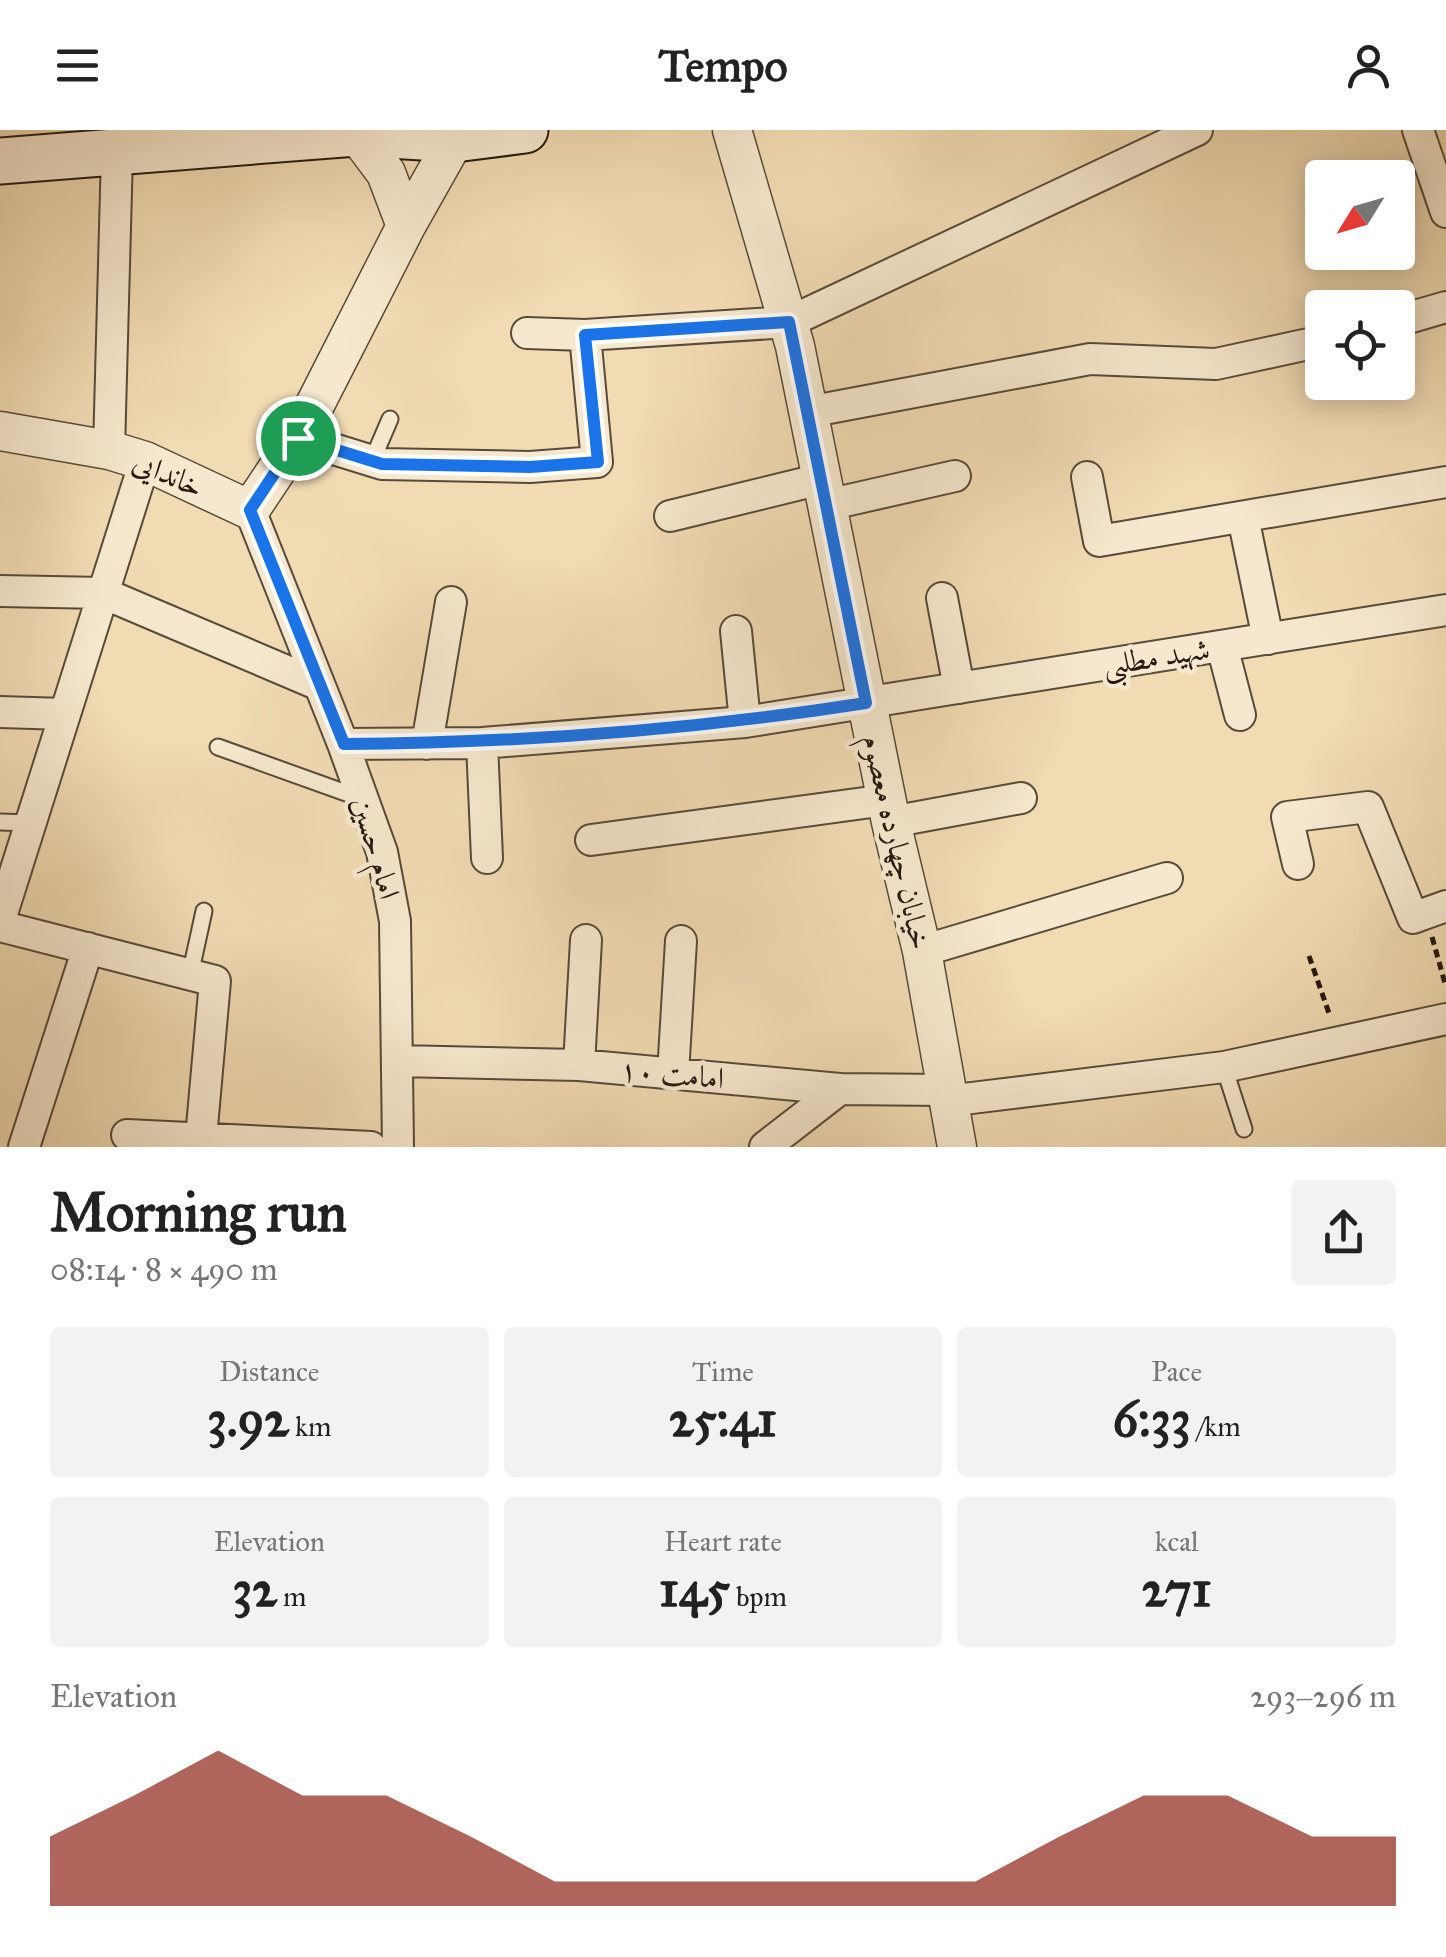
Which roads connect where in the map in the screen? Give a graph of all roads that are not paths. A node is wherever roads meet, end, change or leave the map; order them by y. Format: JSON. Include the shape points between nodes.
{"nodes":[{"id":1,"x":526,"y":130,"type":"edge"},
{"id":2,"x":732,"y":130,"type":"edge"},
{"id":3,"x":1197,"y":130,"type":"edge"},
{"id":4,"x":1418,"y":130,"type":"edge"},
{"id":5,"x":356,"y":133,"type":"junction"},
{"id":6,"x":455,"y":139,"type":"junction"},
{"id":7,"x":117,"y":154,"type":"junction"},
{"id":8,"x":0,"y":161,"type":"edge"},
{"id":9,"x":1446,"y":212,"type":"edge"},
{"id":10,"x":406,"y":226,"type":"junction"},
{"id":11,"x":1446,"y":307,"type":"edge"},
{"id":12,"x":1415,"y":316,"type":"edge"},
{"id":13,"x":789,"y":322,"type":"junction"},
{"id":14,"x":527,"y":333,"type":"dead end"},
{"id":15,"x":585,"y":335,"type":"junction"},
{"id":16,"x":1305,"y":345,"type":"edge"},
{"id":17,"x":808,"y":412,"type":"junction"},
{"id":18,"x":390,"y":419,"type":"dead end"},
{"id":19,"x":0,"y":431,"type":"edge"},
{"id":20,"x":298,"y":438,"type":"junction"},
{"id":21,"x":109,"y":450,"type":"junction"},
{"id":22,"x":372,"y":461,"type":"junction"},
{"id":23,"x":145,"y":462,"type":"junction"},
{"id":24,"x":955,"y":476,"type":"dead end"},
{"id":25,"x":1087,"y":477,"type":"dead end"},
{"id":26,"x":1446,"y":482,"type":"edge"},
{"id":27,"x":824,"y":492,"type":"junction"},
{"id":28,"x":250,"y":510,"type":"junction"},
{"id":29,"x":670,"y":516,"type":"dead end"},
{"id":30,"x":1243,"y":517,"type":"junction"},
{"id":31,"x":0,"y":591,"type":"edge"},
{"id":32,"x":103,"y":593,"type":"junction"},
{"id":33,"x":942,"y":598,"type":"dead end"},
{"id":34,"x":451,"y":602,"type":"dead end"},
{"id":35,"x":1446,"y":610,"type":"edge"},
{"id":36,"x":736,"y":631,"type":"dead end"},
{"id":37,"x":1268,"y":639,"type":"junction"},
{"id":38,"x":1222,"y":646,"type":"junction"},
{"id":39,"x":317,"y":684,"type":"junction"},
{"id":40,"x":959,"y":688,"type":"junction"},
{"id":41,"x":866,"y":703,"type":"junction"},
{"id":42,"x":0,"y":712,"type":"edge"},
{"id":43,"x":65,"y":714,"type":"junction"},
{"id":44,"x":1240,"y":715,"type":"dead end"},
{"id":45,"x":745,"y":722,"type":"junction"},
{"id":46,"x":482,"y":743,"type":"junction"},
{"id":47,"x":344,"y":744,"type":"junction"},
{"id":48,"x":427,"y":744,"type":"junction"},
{"id":49,"x":218,"y":747,"type":"dead end"},
{"id":50,"x":1021,"y":798,"type":"dead end"},
{"id":51,"x":363,"y":800,"type":"junction"},
{"id":52,"x":888,"y":811,"type":"junction"},
{"id":53,"x":15,"y":823,"type":"edge"},
{"id":54,"x":591,"y":840,"type":"dead end"},
{"id":55,"x":488,"y":858,"type":"dead end"},
{"id":56,"x":1298,"y":864,"type":"dead end"},
{"id":57,"x":1167,"y":878,"type":"dead end"},
{"id":58,"x":1436,"y":909,"type":"edge"},
{"id":59,"x":204,"y":911,"type":"dead end"},
{"id":60,"x":0,"y":923,"type":"edge"},
{"id":61,"x":586,"y":940,"type":"dead end"},
{"id":62,"x":680,"y":941,"type":"dead end"},
{"id":63,"x":88,"y":948,"type":"junction"},
{"id":64,"x":922,"y":951,"type":"junction"},
{"id":65,"x":202,"y":978,"type":"junction"},
{"id":66,"x":1446,"y":1020,"type":"edge"},
{"id":67,"x":398,"y":1060,"type":"junction"},
{"id":68,"x":580,"y":1066,"type":"junction"},
{"id":69,"x":1224,"y":1067,"type":"junction"},
{"id":70,"x":673,"y":1074,"type":"junction"},
{"id":71,"x":840,"y":1089,"type":"junction"},
{"id":72,"x":946,"y":1096,"type":"junction"},
{"id":73,"x":1244,"y":1129,"type":"dead end"},
{"id":74,"x":127,"y":1134,"type":"dead end"},
{"id":75,"x":201,"y":1138,"type":"junction"},
{"id":76,"x":24,"y":1147,"type":"edge"},
{"id":77,"x":371,"y":1147,"type":"edge"},
{"id":78,"x":398,"y":1147,"type":"edge"},
{"id":79,"x":765,"y":1147,"type":"edge"},
{"id":80,"x":957,"y":1147,"type":"edge"}],
"edges":[{"from":1,"to":6,"type":"main road"},
{"from":2,"to":13,"type":"street","name":"خیابان چهارده معصوم"},
{"from":3,"to":13,"type":"street"},
{"from":4,"to":9,"type":"street"},
{"from":5,"to":6,"type":"main road"},
{"from":5,"to":7,"type":"main road"},
{"from":5,"to":10,"type":"street","via":[[386,173]]},
{"from":6,"to":10,"type":"street"},
{"from":7,"to":8,"type":"main road"},
{"from":7,"to":21,"type":"street"},
{"from":10,"to":20,"type":"street"},
{"from":11,"to":12,"type":"street"},
{"from":13,"to":15,"type":"street"},
{"from":13,"to":17,"type":"street","name":"خیابان چهارده معصوم"},
{"from":14,"to":15,"type":"street"},
{"from":15,"to":22,"type":"street","via":[[598,462],[530,467]]},
{"from":16,"to":17,"type":"street","via":[[1216,364],[1090,359]]},
{"from":17,"to":27,"type":"street","name":"خیابان چهارده معصوم"},
{"from":18,"to":22,"type":"lane"},
{"from":19,"to":21,"type":"street","name":"خاندایی"},
{"from":20,"to":22,"type":"street"},
{"from":20,"to":28,"type":"street"},
{"from":21,"to":23,"type":"street","name":"خاندایی"},
{"from":23,"to":28,"type":"street","name":"خاندایی"},
{"from":23,"to":32,"type":"street"},
{"from":24,"to":27,"type":"street"},
{"from":25,"to":30,"type":"street","via":[[1100,541]]},
{"from":26,"to":30,"type":"street"},
{"from":27,"to":29,"type":"street"},
{"from":27,"to":41,"type":"street","name":"خیابان چهارده معصوم"},
{"from":28,"to":39,"type":"street","name":"امام حسین"},
{"from":30,"to":37,"type":"street"},
{"from":31,"to":32,"type":"street"},
{"from":32,"to":39,"type":"street"},
{"from":32,"to":43,"type":"street"},
{"from":33,"to":40,"type":"street"},
{"from":34,"to":48,"type":"street"},
{"from":35,"to":37,"type":"street","name":"شهید مطلبی"},
{"from":36,"to":45,"type":"street"},
{"from":37,"to":38,"type":"street","name":"شهید مطلبی"},
{"from":38,"to":40,"type":"street","name":"شهید مطلبی"},
{"from":38,"to":44,"type":"street"},
{"from":39,"to":47,"type":"street","name":"امام حسین"},
{"from":40,"to":41,"type":"street","name":"شهید مطلبی"},
{"from":41,"to":45,"type":"street","name":"شهید مطلبی"},
{"from":41,"to":52,"type":"street","name":"خیابان چهارده معصوم"},
{"from":42,"to":43,"type":"street"},
{"from":43,"to":53,"type":"street"},
{"from":45,"to":46,"type":"street","name":"شهید مطلبی"},
{"from":46,"to":48,"type":"street","name":"شهید مطلبی"},
{"from":46,"to":55,"type":"street"},
{"from":47,"to":48,"type":"street","name":"شهید مطلبی"},
{"from":47,"to":51,"type":"street","name":"امام حسین"},
{"from":49,"to":51,"type":"lane"},
{"from":50,"to":52,"type":"street"},
{"from":51,"to":67,"type":"street","name":"امام حسین","via":[[395,920]]},
{"from":52,"to":54,"type":"street"},
{"from":52,"to":64,"type":"street","name":"خیابان چهارده معصوم"},
{"from":53,"to":60,"type":"street"},
{"from":56,"to":58,"type":"street","via":[[1286,817],[1368,807],[1413,918]]},
{"from":57,"to":64,"type":"street"},
{"from":59,"to":65,"type":"lane"},
{"from":60,"to":63,"type":"street"},
{"from":61,"to":68,"type":"street"},
{"from":62,"to":70,"type":"street"},
{"from":63,"to":65,"type":"street"},
{"from":63,"to":76,"type":"street"},
{"from":64,"to":72,"type":"street","name":"خیابان چهارده معصوم"},
{"from":65,"to":75,"type":"street"},
{"from":66,"to":69,"type":"street","name":"امامت ۱۰"},
{"from":67,"to":68,"type":"street","name":"امامت ۱۰"},
{"from":67,"to":78,"type":"street","name":"امام حسین"},
{"from":68,"to":70,"type":"street","name":"امامت ۱۰"},
{"from":69,"to":72,"type":"street","name":"امامت ۱۰"},
{"from":69,"to":73,"type":"lane"},
{"from":70,"to":71,"type":"street","name":"امامت ۱۰"},
{"from":71,"to":72,"type":"street","name":"امامت ۱۰"},
{"from":71,"to":79,"type":"street"},
{"from":72,"to":80,"type":"street","name":"خیابان چهارده معصوم"},
{"from":74,"to":75,"type":"street"},
{"from":75,"to":77,"type":"street"}]}
